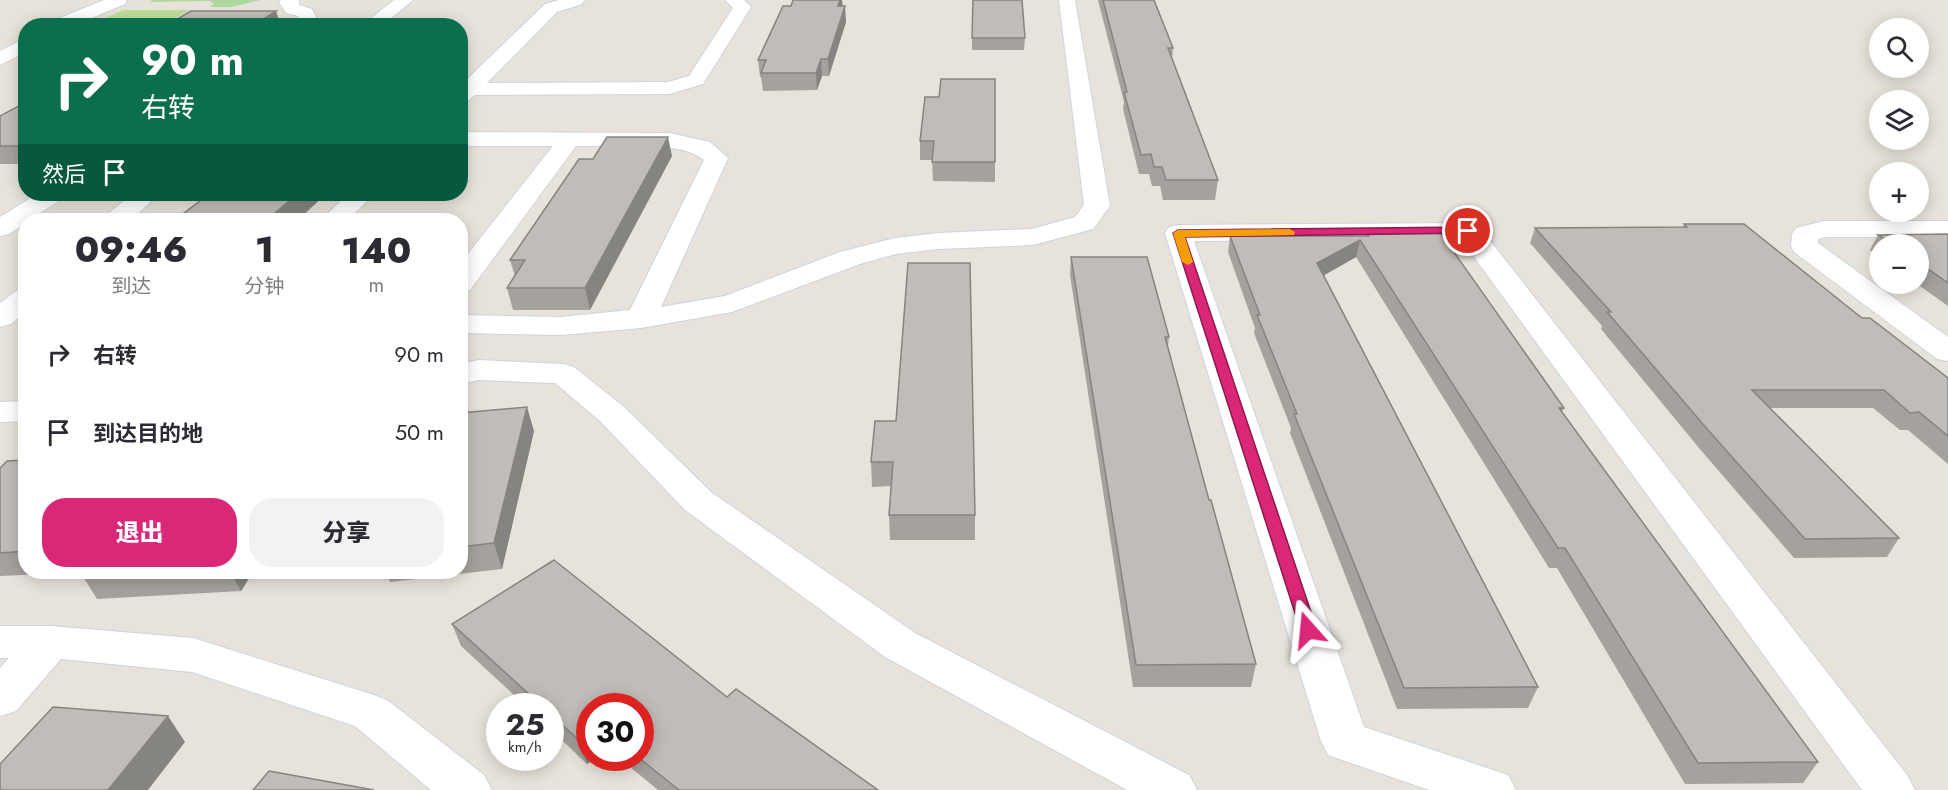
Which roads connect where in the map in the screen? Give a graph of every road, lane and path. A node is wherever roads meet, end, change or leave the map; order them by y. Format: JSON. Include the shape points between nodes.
{"nodes":[{"id":1,"x":119,"y":0,"type":"edge"},
{"id":2,"x":291,"y":0,"type":"edge"},
{"id":3,"x":405,"y":0,"type":"edge"},
{"id":4,"x":576,"y":0,"type":"edge"},
{"id":5,"x":732,"y":0,"type":"edge"},
{"id":6,"x":1067,"y":0,"type":"edge"},
{"id":7,"x":75,"y":18,"type":"edge"},
{"id":8,"x":308,"y":18,"type":"edge"},
{"id":9,"x":381,"y":18,"type":"edge"},
{"id":10,"x":18,"y":49,"type":"edge"},
{"id":11,"x":0,"y":59,"type":"edge"},
{"id":12,"x":468,"y":90,"type":"edge"},
{"id":13,"x":468,"y":93,"type":"edge"},
{"id":14,"x":468,"y":139,"type":"edge"},
{"id":15,"x":570,"y":139,"type":"junction"},
{"id":16,"x":42,"y":201,"type":"edge"},
{"id":17,"x":139,"y":201,"type":"edge"},
{"id":18,"x":354,"y":201,"type":"edge"},
{"id":19,"x":23,"y":213,"type":"edge"},
{"id":20,"x":124,"y":213,"type":"edge"},
{"id":21,"x":342,"y":213,"type":"edge"},
{"id":22,"x":18,"y":216,"type":"edge"},
{"id":23,"x":0,"y":228,"type":"edge"},
{"id":24,"x":1948,"y":229,"type":"edge"},
{"id":25,"x":468,"y":273,"type":"edge"},
{"id":26,"x":18,"y":303,"type":"edge"},
{"id":27,"x":0,"y":318,"type":"edge"},
{"id":28,"x":641,"y":319,"type":"junction"},
{"id":29,"x":468,"y":324,"type":"edge"},
{"id":30,"x":1948,"y":352,"type":"edge"},
{"id":31,"x":468,"y":372,"type":"edge"},
{"id":32,"x":18,"y":411,"type":"edge"},
{"id":33,"x":0,"y":412,"type":"edge"},
{"id":34,"x":0,"y":642,"type":"edge"},
{"id":35,"x":51,"y":642,"type":"junction"},
{"id":36,"x":0,"y":698,"type":"edge"},
{"id":37,"x":467,"y":790,"type":"edge"},
{"id":38,"x":1172,"y":790,"type":"edge"},
{"id":39,"x":1491,"y":790,"type":"edge"},
{"id":40,"x":1890,"y":790,"type":"edge"}],
"edges":[{"from":1,"to":7,"type":"street"},
{"from":2,"to":8,"type":"street","via":[[288,2],[292,9],[306,13]]},
{"from":3,"to":9,"type":"street"},
{"from":4,"to":12,"type":"street","via":[[551,8]]},
{"from":5,"to":13,"type":"street","via":[[742,7],[696,80],[669,88]]},
{"from":6,"to":28,"type":"street","via":[[1097,206],[1084,223],[1033,237],[938,240],[895,246],[850,258],[732,303]]},
{"from":10,"to":11,"type":"street"},
{"from":14,"to":15,"type":"street"},
{"from":15,"to":25,"type":"street"},
{"from":15,"to":28,"type":"street","via":[[669,140],[702,147],[716,158]]},
{"from":16,"to":19,"type":"street"},
{"from":17,"to":20,"type":"street"},
{"from":18,"to":21,"type":"street"},
{"from":22,"to":23,"type":"street"},
{"from":24,"to":30,"type":"street","via":[[1824,229],[1805,234],[1804,246]]},
{"from":26,"to":27,"type":"street"},
{"from":28,"to":29,"type":"street","via":[[561,326]]},
{"from":31,"to":38,"type":"street","via":[[563,374],[612,414],[698,501],[900,645]]},
{"from":32,"to":33,"type":"street"},
{"from":34,"to":35,"type":"street"},
{"from":35,"to":36,"type":"street"},
{"from":35,"to":37,"type":"street","via":[[194,655],[371,713]]},
{"from":39,"to":40,"type":"street","via":[[1345,741],[1178,233],[1468,231]]}]}
